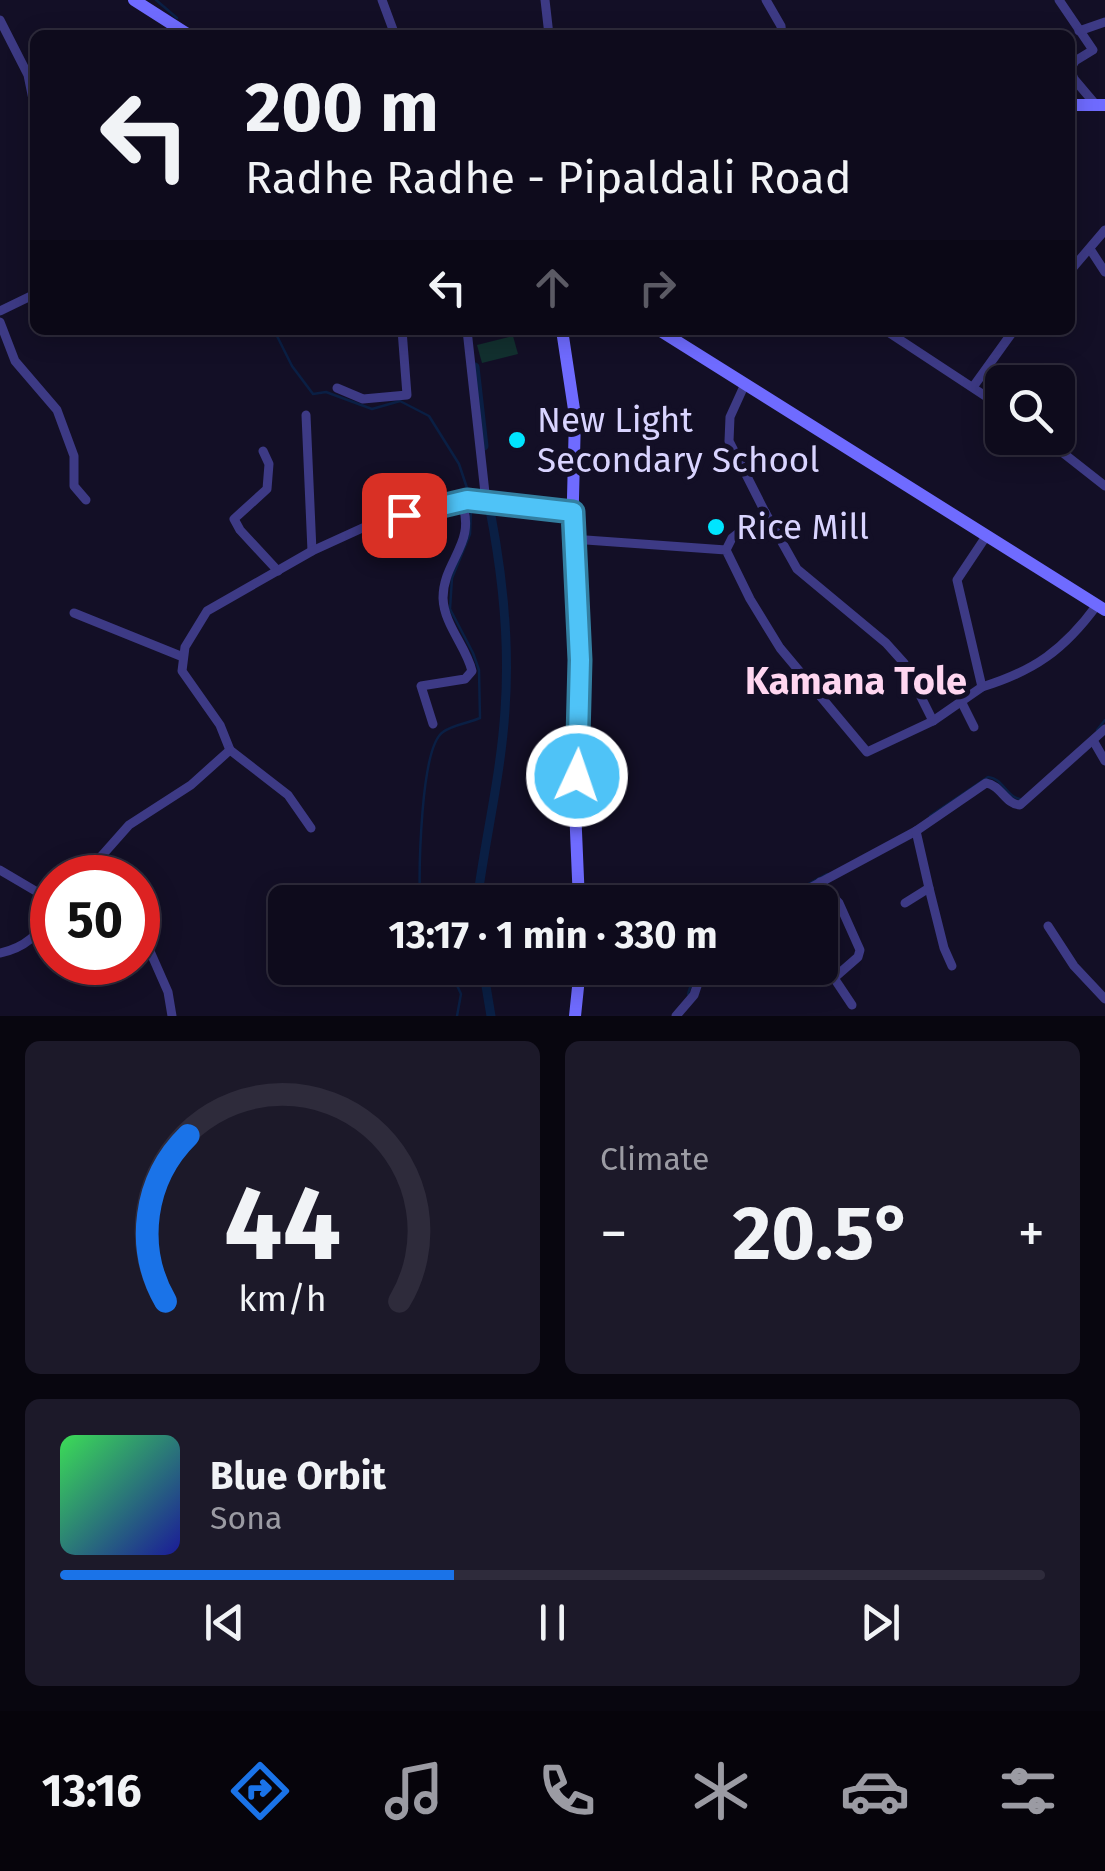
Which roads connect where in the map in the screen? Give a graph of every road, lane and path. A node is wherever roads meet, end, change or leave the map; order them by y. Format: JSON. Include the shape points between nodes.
{"nodes":[{"id":1,"x":134,"y":0,"type":"edge"},
{"id":2,"x":379,"y":0,"type":"edge"},
{"id":3,"x":544,"y":0,"type":"edge"},
{"id":4,"x":766,"y":0,"type":"edge"},
{"id":5,"x":1059,"y":0,"type":"edge"},
{"id":6,"x":0,"y":20,"type":"edge"},
{"id":7,"x":1105,"y":22,"type":"edge"},
{"id":8,"x":181,"y":30,"type":"edge"},
{"id":9,"x":390,"y":30,"type":"edge"},
{"id":10,"x":548,"y":30,"type":"edge"},
{"id":11,"x":781,"y":30,"type":"edge"},
{"id":12,"x":1079,"y":31,"type":"junction"},
{"id":13,"x":1075,"y":61,"type":"edge"},
{"id":14,"x":1075,"y":81,"type":"edge"},
{"id":15,"x":30,"y":85,"type":"edge"},
{"id":16,"x":1075,"y":105,"type":"edge"},
{"id":17,"x":1101,"y":105,"type":"edge"},
{"id":18,"x":1105,"y":230,"type":"edge"},
{"id":19,"x":1090,"y":250,"type":"junction"},
{"id":20,"x":1075,"y":266,"type":"edge"},
{"id":21,"x":1105,"y":272,"type":"edge"},
{"id":22,"x":30,"y":296,"type":"edge"},
{"id":23,"x":0,"y":311,"type":"edge"},
{"id":24,"x":0,"y":322,"type":"edge"},
{"id":25,"x":402,"y":335,"type":"edge"},
{"id":26,"x":468,"y":335,"type":"edge"},
{"id":27,"x":563,"y":335,"type":"edge"},
{"id":28,"x":667,"y":335,"type":"edge"},
{"id":29,"x":894,"y":335,"type":"edge"},
{"id":30,"x":1010,"y":335,"type":"edge"},
{"id":31,"x":745,"y":384,"type":"junction"},
{"id":32,"x":973,"y":387,"type":"junction"},
{"id":33,"x":337,"y":388,"type":"dead end"},
{"id":34,"x":985,"y":395,"type":"edge"},
{"id":35,"x":306,"y":414,"type":"dead end"},
{"id":36,"x":263,"y":450,"type":"dead end"},
{"id":37,"x":1066,"y":455,"type":"edge"},
{"id":38,"x":1105,"y":486,"type":"edge"},
{"id":39,"x":86,"y":500,"type":"dead end"},
{"id":40,"x":461,"y":501,"type":"junction"},
{"id":41,"x":486,"y":502,"type":"junction"},
{"id":42,"x":573,"y":512,"type":"junction"},
{"id":43,"x":765,"y":512,"type":"junction"},
{"id":44,"x":986,"y":535,"type":"junction"},
{"id":45,"x":572,"y":538,"type":"junction"},
{"id":46,"x":726,"y":550,"type":"junction"},
{"id":47,"x":312,"y":551,"type":"junction"},
{"id":48,"x":278,"y":571,"type":"junction"},
{"id":49,"x":1101,"y":608,"type":"edge"},
{"id":50,"x":74,"y":613,"type":"dead end"},
{"id":51,"x":183,"y":657,"type":"junction"},
{"id":52,"x":982,"y":687,"type":"junction"},
{"id":53,"x":961,"y":701,"type":"junction"},
{"id":54,"x":933,"y":721,"type":"junction"},
{"id":55,"x":434,"y":724,"type":"dead end"},
{"id":56,"x":974,"y":726,"type":"dead end"},
{"id":57,"x":1105,"y":729,"type":"edge"},
{"id":58,"x":1094,"y":742,"type":"junction"},
{"id":59,"x":230,"y":750,"type":"junction"},
{"id":60,"x":1105,"y":761,"type":"edge"},
{"id":61,"x":311,"y":828,"type":"dead end"},
{"id":62,"x":916,"y":832,"type":"junction"},
{"id":63,"x":103,"y":855,"type":"edge"},
{"id":64,"x":0,"y":870,"type":"edge"},
{"id":65,"x":11,"y":875,"type":"junction"},
{"id":66,"x":820,"y":882,"type":"junction"},
{"id":67,"x":0,"y":884,"type":"edge"},
{"id":68,"x":578,"y":885,"type":"edge"},
{"id":69,"x":815,"y":885,"type":"edge"},
{"id":70,"x":929,"y":888,"type":"junction"},
{"id":71,"x":30,"y":891,"type":"edge"},
{"id":72,"x":905,"y":903,"type":"dead end"},
{"id":73,"x":1048,"y":926,"type":"dead end"},
{"id":74,"x":30,"y":940,"type":"edge"},
{"id":75,"x":0,"y":953,"type":"edge"},
{"id":76,"x":952,"y":966,"type":"dead end"},
{"id":77,"x":160,"y":974,"type":"edge"},
{"id":78,"x":578,"y":985,"type":"edge"},
{"id":79,"x":697,"y":985,"type":"edge"},
{"id":80,"x":1105,"y":999,"type":"edge"},
{"id":81,"x":852,"y":1004,"type":"dead end"},
{"id":82,"x":172,"y":1016,"type":"edge"},
{"id":83,"x":575,"y":1016,"type":"edge"},
{"id":84,"x":676,"y":1016,"type":"edge"}],
"edges":[{"from":1,"to":8,"type":"main road"},
{"from":2,"to":9,"type":"street"},
{"from":3,"to":10,"type":"street"},
{"from":4,"to":11,"type":"street"},
{"from":5,"to":12,"type":"street"},
{"from":6,"to":15,"type":"street"},
{"from":7,"to":12,"type":"street"},
{"from":12,"to":13,"type":"street","via":[[1092,50]]},
{"from":14,"to":17,"type":"street"},
{"from":16,"to":17,"type":"main road"},
{"from":18,"to":19,"type":"street"},
{"from":19,"to":20,"type":"street"},
{"from":19,"to":21,"type":"street"},
{"from":22,"to":23,"type":"street"},
{"from":24,"to":39,"type":"street","via":[[16,361],[57,410],[74,456],[74,486]]},
{"from":25,"to":33,"type":"street","via":[[407,396],[363,399]]},
{"from":26,"to":41,"type":"street"},
{"from":27,"to":42,"type":"main road","via":[[575,416]]},
{"from":28,"to":31,"type":"main road"},
{"from":29,"to":32,"type":"street"},
{"from":30,"to":32,"type":"street"},
{"from":31,"to":43,"type":"street","via":[[730,417],[729,441]]},
{"from":31,"to":44,"type":"main road"},
{"from":32,"to":34,"type":"street"},
{"from":35,"to":47,"type":"street"},
{"from":36,"to":48,"type":"street","via":[[267,489],[234,518]]},
{"from":37,"to":38,"type":"street"},
{"from":40,"to":41,"type":"street"},
{"from":40,"to":47,"type":"street","via":[[369,525]]},
{"from":40,"to":55,"type":"street","via":[[467,529],[443,597],[472,671],[466,679],[421,686]]},
{"from":41,"to":42,"type":"street"},
{"from":42,"to":45,"type":"main road"},
{"from":43,"to":46,"type":"street"},
{"from":43,"to":54,"type":"street","via":[[797,569],[904,663]]},
{"from":44,"to":49,"type":"main road"},
{"from":44,"to":52,"type":"street","via":[[957,580]]},
{"from":45,"to":46,"type":"street"},
{"from":45,"to":68,"type":"main road","via":[[579,598]]},
{"from":46,"to":54,"type":"street","via":[[780,648],[867,752]]},
{"from":47,"to":48,"type":"street"},
{"from":48,"to":51,"type":"street","via":[[207,611]]},
{"from":49,"to":52,"type":"street","via":[[1028,671]]},
{"from":50,"to":51,"type":"street"},
{"from":51,"to":59,"type":"street","via":[[184,675],[220,724]]},
{"from":52,"to":53,"type":"street"},
{"from":53,"to":54,"type":"street"},
{"from":53,"to":56,"type":"street"},
{"from":57,"to":58,"type":"street"},
{"from":58,"to":60,"type":"street"},
{"from":58,"to":62,"type":"street","via":[[1020,805],[986,783]]},
{"from":59,"to":61,"type":"street","via":[[288,796]]},
{"from":59,"to":63,"type":"street","via":[[191,785],[128,825]]},
{"from":62,"to":66,"type":"street"},
{"from":62,"to":70,"type":"street"},
{"from":64,"to":65,"type":"street"},
{"from":65,"to":67,"type":"street"},
{"from":65,"to":71,"type":"street"},
{"from":66,"to":69,"type":"street"},
{"from":66,"to":81,"type":"street","via":[[839,903],[860,950],[834,978]]},
{"from":70,"to":72,"type":"street"},
{"from":70,"to":76,"type":"street"},
{"from":73,"to":80,"type":"street"},
{"from":74,"to":75,"type":"street"},
{"from":77,"to":82,"type":"street"},
{"from":78,"to":83,"type":"main road"},
{"from":79,"to":84,"type":"street"}]}
